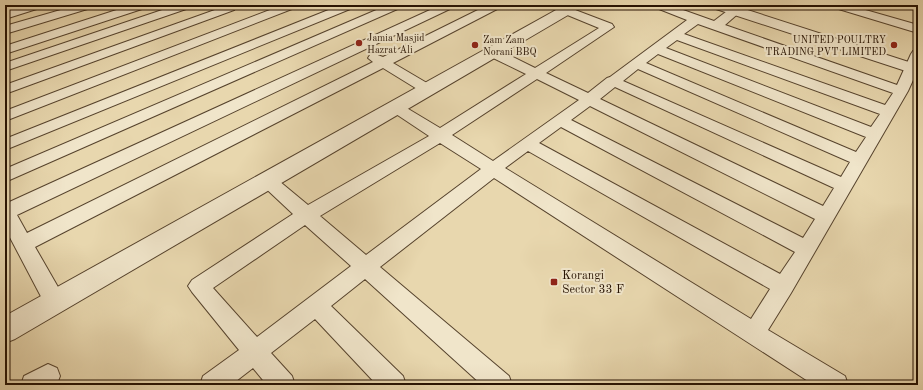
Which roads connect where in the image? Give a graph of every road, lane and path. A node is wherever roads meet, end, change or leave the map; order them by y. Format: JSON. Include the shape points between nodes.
{"nodes":[{"id":1,"x":40,"y":5,"type":"edge"},
{"id":2,"x":90,"y":5,"type":"edge"},
{"id":3,"x":144,"y":5,"type":"edge"},
{"id":4,"x":188,"y":5,"type":"edge"},
{"id":5,"x":351,"y":5,"type":"edge"},
{"id":6,"x":398,"y":5,"type":"edge"},
{"id":7,"x":450,"y":5,"type":"edge"},
{"id":8,"x":497,"y":5,"type":"edge"},
{"id":9,"x":658,"y":5,"type":"edge"},
{"id":10,"x":718,"y":5,"type":"edge"},
{"id":11,"x":836,"y":5,"type":"edge"},
{"id":12,"x":914,"y":5,"type":"edge"},
{"id":13,"x":290,"y":6,"type":"edge"},
{"id":14,"x":740,"y":6,"type":"edge"},
{"id":15,"x":918,"y":6,"type":"edge"},
{"id":16,"x":228,"y":7,"type":"edge"},
{"id":17,"x":564,"y":7,"type":"edge"},
{"id":18,"x":5,"y":15,"type":"edge"},
{"id":19,"x":696,"y":19,"type":"junction"},
{"id":20,"x":251,"y":21,"type":"junction"},
{"id":21,"x":312,"y":21,"type":"junction"},
{"id":22,"x":716,"y":26,"type":"junction"},
{"id":23,"x":918,"y":29,"type":"edge"},
{"id":24,"x":5,"y":30,"type":"edge"},
{"id":25,"x":333,"y":34,"type":"junction"},
{"id":26,"x":676,"y":35,"type":"junction"},
{"id":27,"x":358,"y":49,"type":"junction"},
{"id":28,"x":658,"y":49,"type":"junction"},
{"id":29,"x":5,"y":50,"type":"edge"},
{"id":30,"x":492,"y":52,"type":"junction"},
{"id":31,"x":916,"y":62,"type":"edge"},
{"id":32,"x":382,"y":63,"type":"junction"},
{"id":33,"x":637,"y":64,"type":"junction"},
{"id":34,"x":5,"y":67,"type":"edge"},
{"id":35,"x":536,"y":73,"type":"junction"},
{"id":36,"x":612,"y":81,"type":"junction"},
{"id":37,"x":427,"y":89,"type":"junction"},
{"id":38,"x":5,"y":90,"type":"edge"},
{"id":39,"x":901,"y":91,"type":"junction"},
{"id":40,"x":589,"y":100,"type":"junction"},
{"id":41,"x":395,"y":107,"type":"junction"},
{"id":42,"x":887,"y":112,"type":"junction"},
{"id":43,"x":5,"y":116,"type":"edge"},
{"id":44,"x":560,"y":120,"type":"junction"},
{"id":45,"x":874,"y":134,"type":"junction"},
{"id":46,"x":440,"y":136,"type":"junction"},
{"id":47,"x":527,"y":143,"type":"junction"},
{"id":48,"x":5,"y":145,"type":"edge"},
{"id":49,"x":860,"y":160,"type":"junction"},
{"id":50,"x":494,"y":170,"type":"junction"},
{"id":51,"x":5,"y":176,"type":"edge"},
{"id":52,"x":267,"y":180,"type":"junction"},
{"id":53,"x":844,"y":185,"type":"junction"},
{"id":54,"x":5,"y":212,"type":"edge"},
{"id":55,"x":306,"y":214,"type":"junction"},
{"id":56,"x":826,"y":216,"type":"junction"},
{"id":57,"x":23,"y":244,"type":"junction"},
{"id":58,"x":807,"y":249,"type":"junction"},
{"id":59,"x":366,"y":267,"type":"junction"},
{"id":60,"x":784,"y":287,"type":"junction"},
{"id":61,"x":55,"y":301,"type":"junction"},
{"id":62,"x":316,"y":305,"type":"junction"},
{"id":63,"x":5,"y":330,"type":"edge"},
{"id":64,"x":754,"y":333,"type":"junction"},
{"id":65,"x":256,"y":352,"type":"junction"},
{"id":66,"x":212,"y":385,"type":"edge"},
{"id":67,"x":283,"y":385,"type":"edge"},
{"id":68,"x":394,"y":385,"type":"edge"},
{"id":69,"x":500,"y":385,"type":"edge"},
{"id":70,"x":836,"y":385,"type":"edge"}],
"edges":[{"from":1,"to":18,"type":"street"},
{"from":2,"to":24,"type":"street"},
{"from":3,"to":29,"type":"street"},
{"from":4,"to":34,"type":"street"},
{"from":5,"to":21,"type":"street"},
{"from":6,"to":25,"type":"street"},
{"from":7,"to":27,"type":"street"},
{"from":8,"to":32,"type":"street"},
{"from":9,"to":19,"type":"street"},
{"from":10,"to":14,"type":"street"},
{"from":11,"to":23,"type":"street"},
{"from":12,"to":15,"type":"street"},
{"from":13,"to":20,"type":"street"},
{"from":13,"to":21,"type":"street"},
{"from":14,"to":22,"type":"street"},
{"from":14,"to":31,"type":"street"},
{"from":16,"to":20,"type":"street"},
{"from":16,"to":38,"type":"street"},
{"from":17,"to":30,"type":"street"},
{"from":17,"to":35,"type":"street","via":[[608,27]]},
{"from":19,"to":22,"type":"street"},
{"from":19,"to":26,"type":"street"},
{"from":20,"to":43,"type":"street"},
{"from":21,"to":25,"type":"street"},
{"from":21,"to":48,"type":"street"},
{"from":22,"to":39,"type":"street"},
{"from":25,"to":27,"type":"street"},
{"from":25,"to":51,"type":"street"},
{"from":26,"to":28,"type":"street"},
{"from":26,"to":42,"type":"street"},
{"from":27,"to":32,"type":"street"},
{"from":27,"to":54,"type":"street"},
{"from":28,"to":33,"type":"street"},
{"from":28,"to":45,"type":"street"},
{"from":30,"to":35,"type":"street"},
{"from":30,"to":37,"type":"street"},
{"from":31,"to":39,"type":"street"},
{"from":32,"to":37,"type":"street"},
{"from":32,"to":57,"type":"street"},
{"from":33,"to":36,"type":"street"},
{"from":33,"to":49,"type":"street"},
{"from":35,"to":40,"type":"street"},
{"from":35,"to":46,"type":"street"},
{"from":36,"to":40,"type":"street"},
{"from":36,"to":53,"type":"street"},
{"from":37,"to":41,"type":"street"},
{"from":39,"to":42,"type":"street"},
{"from":40,"to":44,"type":"street"},
{"from":40,"to":56,"type":"street"},
{"from":41,"to":46,"type":"street"},
{"from":41,"to":52,"type":"street"},
{"from":42,"to":45,"type":"street"},
{"from":44,"to":47,"type":"street"},
{"from":44,"to":58,"type":"street"},
{"from":45,"to":49,"type":"street"},
{"from":46,"to":50,"type":"street"},
{"from":46,"to":55,"type":"street"},
{"from":47,"to":50,"type":"street"},
{"from":47,"to":60,"type":"street"},
{"from":49,"to":53,"type":"street"},
{"from":50,"to":59,"type":"street"},
{"from":50,"to":64,"type":"street"},
{"from":52,"to":55,"type":"street"},
{"from":52,"to":61,"type":"street"},
{"from":53,"to":56,"type":"street"},
{"from":54,"to":57,"type":"street"},
{"from":55,"to":59,"type":"street"},
{"from":55,"to":65,"type":"street","via":[[199,286]]},
{"from":56,"to":58,"type":"street"},
{"from":57,"to":61,"type":"street"},
{"from":58,"to":60,"type":"street"},
{"from":59,"to":62,"type":"street"},
{"from":59,"to":69,"type":"street"},
{"from":60,"to":64,"type":"street"},
{"from":61,"to":63,"type":"street"},
{"from":62,"to":65,"type":"street"},
{"from":62,"to":68,"type":"street"},
{"from":64,"to":70,"type":"street"},
{"from":65,"to":66,"type":"street"},
{"from":65,"to":67,"type":"street"}]}
